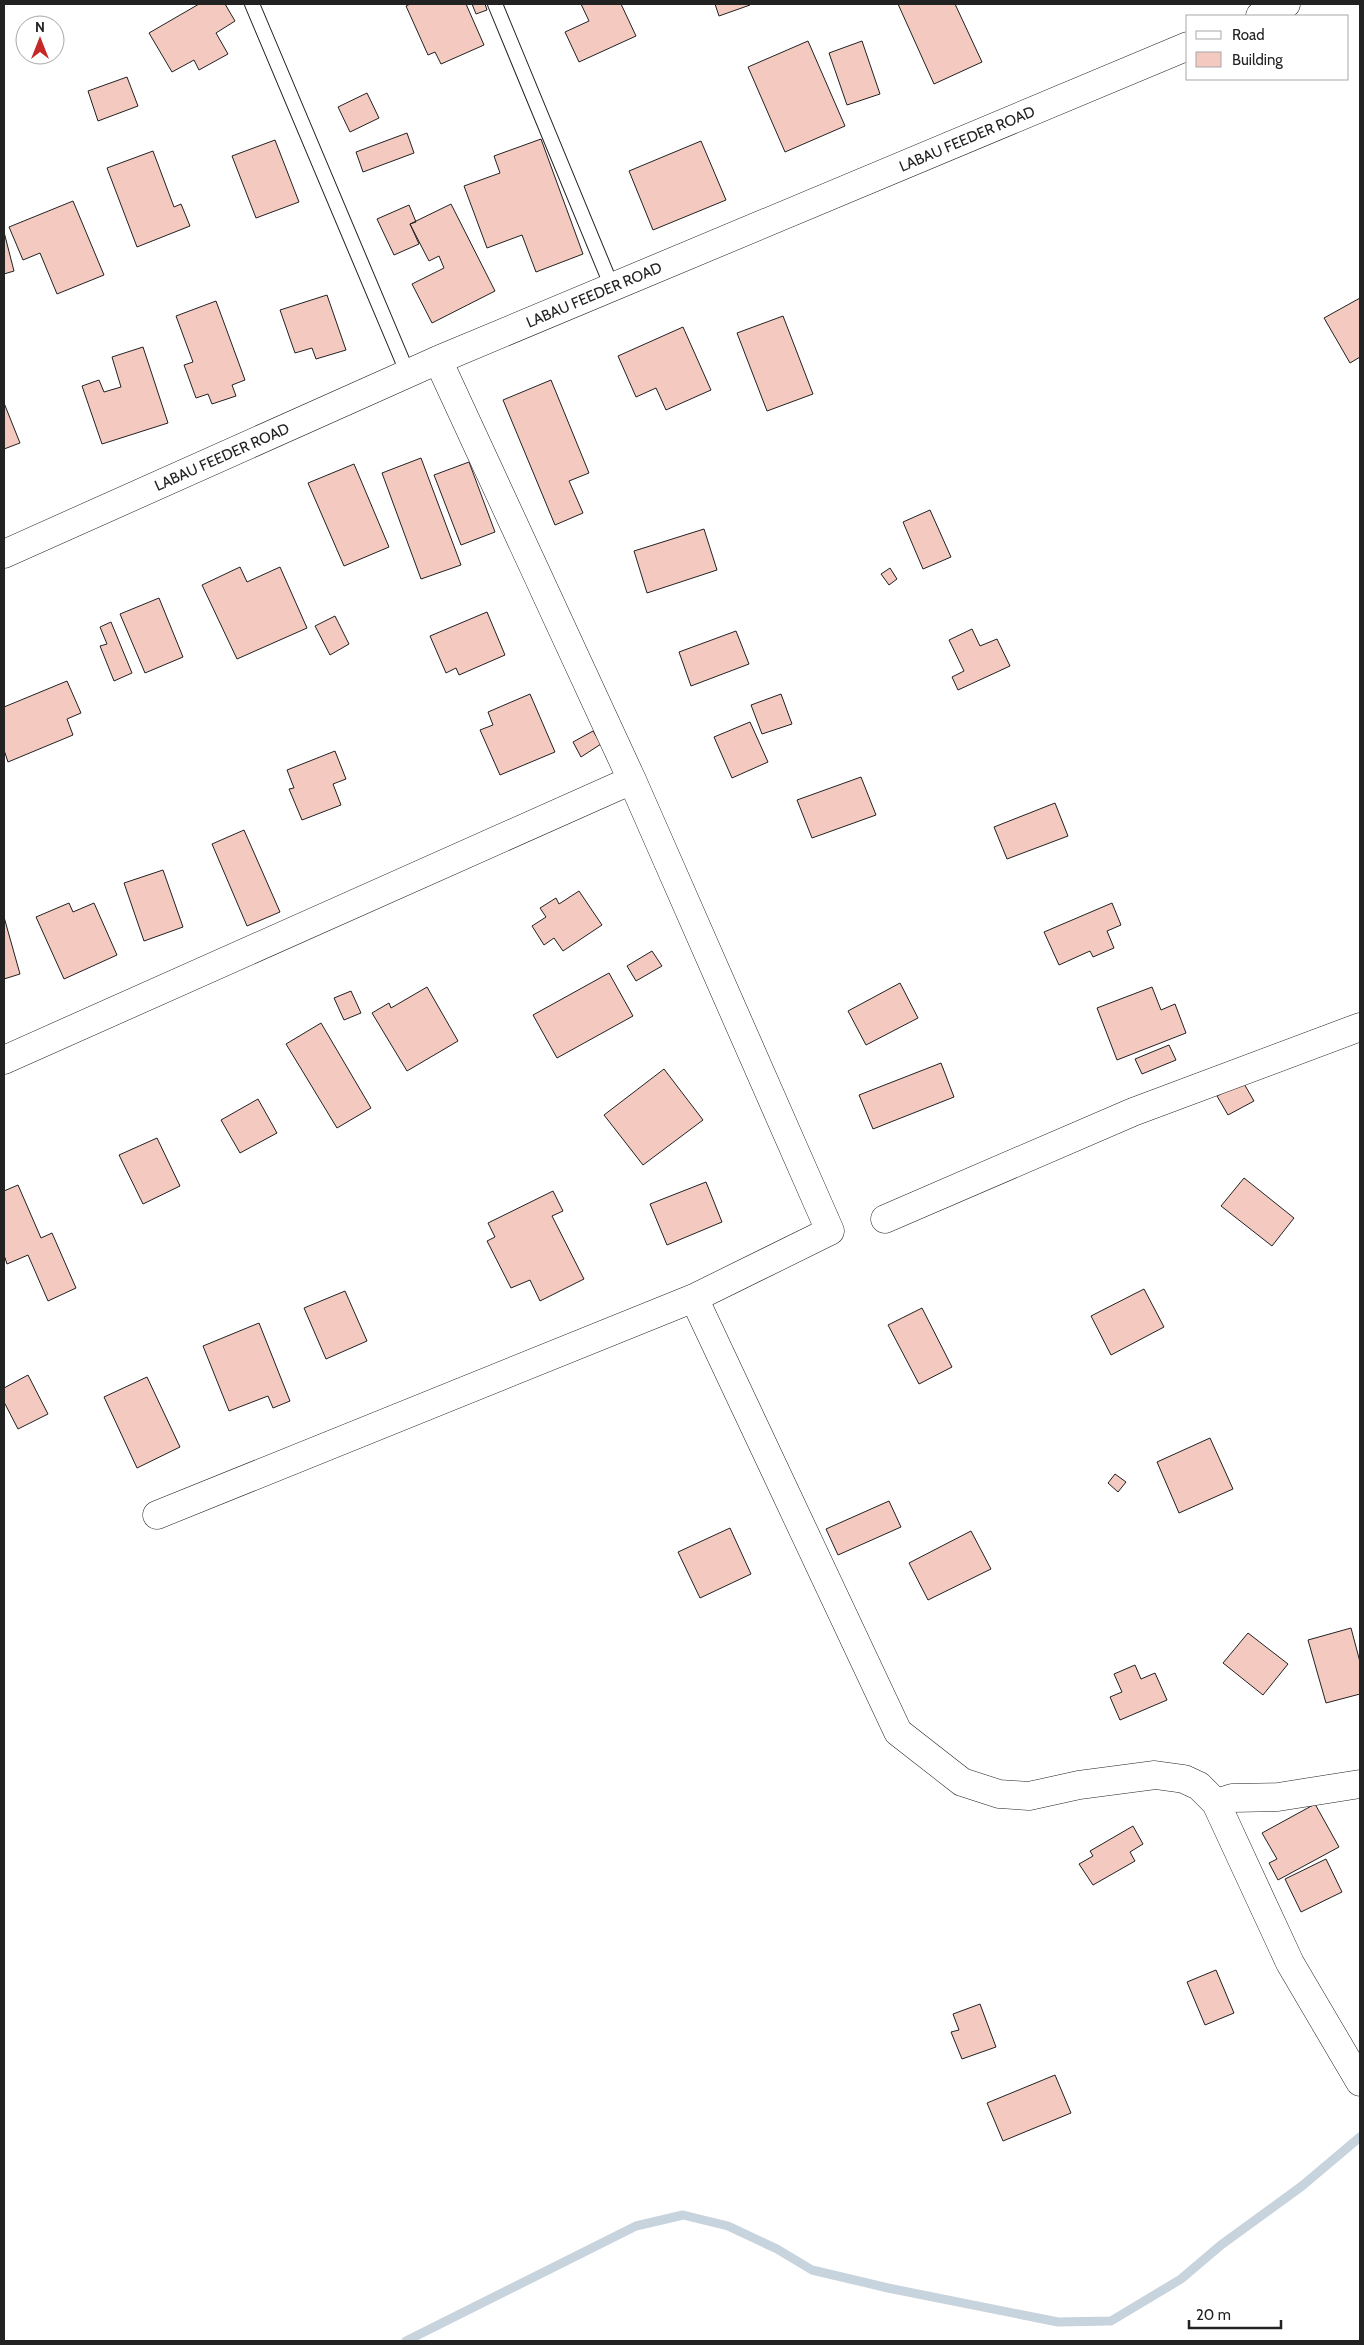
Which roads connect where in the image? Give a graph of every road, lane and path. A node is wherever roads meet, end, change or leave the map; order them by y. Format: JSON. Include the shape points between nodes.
{"nodes":[{"id":1,"x":252,"y":4,"type":"edge"},
{"id":2,"x":495,"y":4,"type":"edge"},
{"id":3,"x":1286,"y":4,"type":"edge"},
{"id":4,"x":1262,"y":15,"type":"edge"},
{"id":5,"x":1186,"y":47,"type":"edge"},
{"id":6,"x":612,"y":288,"type":"junction"},
{"id":7,"x":438,"y":360,"type":"junction"},
{"id":8,"x":408,"y":374,"type":"junction"},
{"id":9,"x":4,"y":554,"type":"edge"},
{"id":10,"x":632,"y":780,"type":"junction"},
{"id":11,"x":1360,"y":1027,"type":"edge"},
{"id":12,"x":4,"y":1060,"type":"edge"},
{"id":13,"x":885,"y":1219,"type":"dead end"},
{"id":14,"x":694,"y":1298,"type":"junction"},
{"id":15,"x":157,"y":1515,"type":"dead end"},
{"id":16,"x":1360,"y":1784,"type":"edge"},
{"id":17,"x":1216,"y":1802,"type":"junction"},
{"id":18,"x":1360,"y":2082,"type":"edge"}],
"edges":[{"from":1,"to":8,"type":"lane"},
{"from":2,"to":6,"type":"lane"},
{"from":3,"to":4,"type":"street"},
{"from":5,"to":6,"type":"street","name":"LABAU FEEDER ROAD"},
{"from":6,"to":7,"type":"street","name":"LABAU FEEDER ROAD"},
{"from":7,"to":8,"type":"street","name":"LABAU FEEDER ROAD"},
{"from":7,"to":10,"type":"street"},
{"from":8,"to":9,"type":"street","name":"LABAU FEEDER ROAD"},
{"from":10,"to":12,"type":"street"},
{"from":10,"to":14,"type":"street","via":[[830,1231]]},
{"from":11,"to":13,"type":"street","via":[[1133,1112]]},
{"from":14,"to":15,"type":"street"},
{"from":14,"to":17,"type":"street","via":[[898,1732],[962,1782],[999,1794],[1030,1796],[1088,1784],[1155,1776],[1184,1779],[1200,1786]]},
{"from":16,"to":17,"type":"street","via":[[1278,1797],[1232,1798]]},
{"from":17,"to":18,"type":"street","via":[[1290,1963]]}]}
